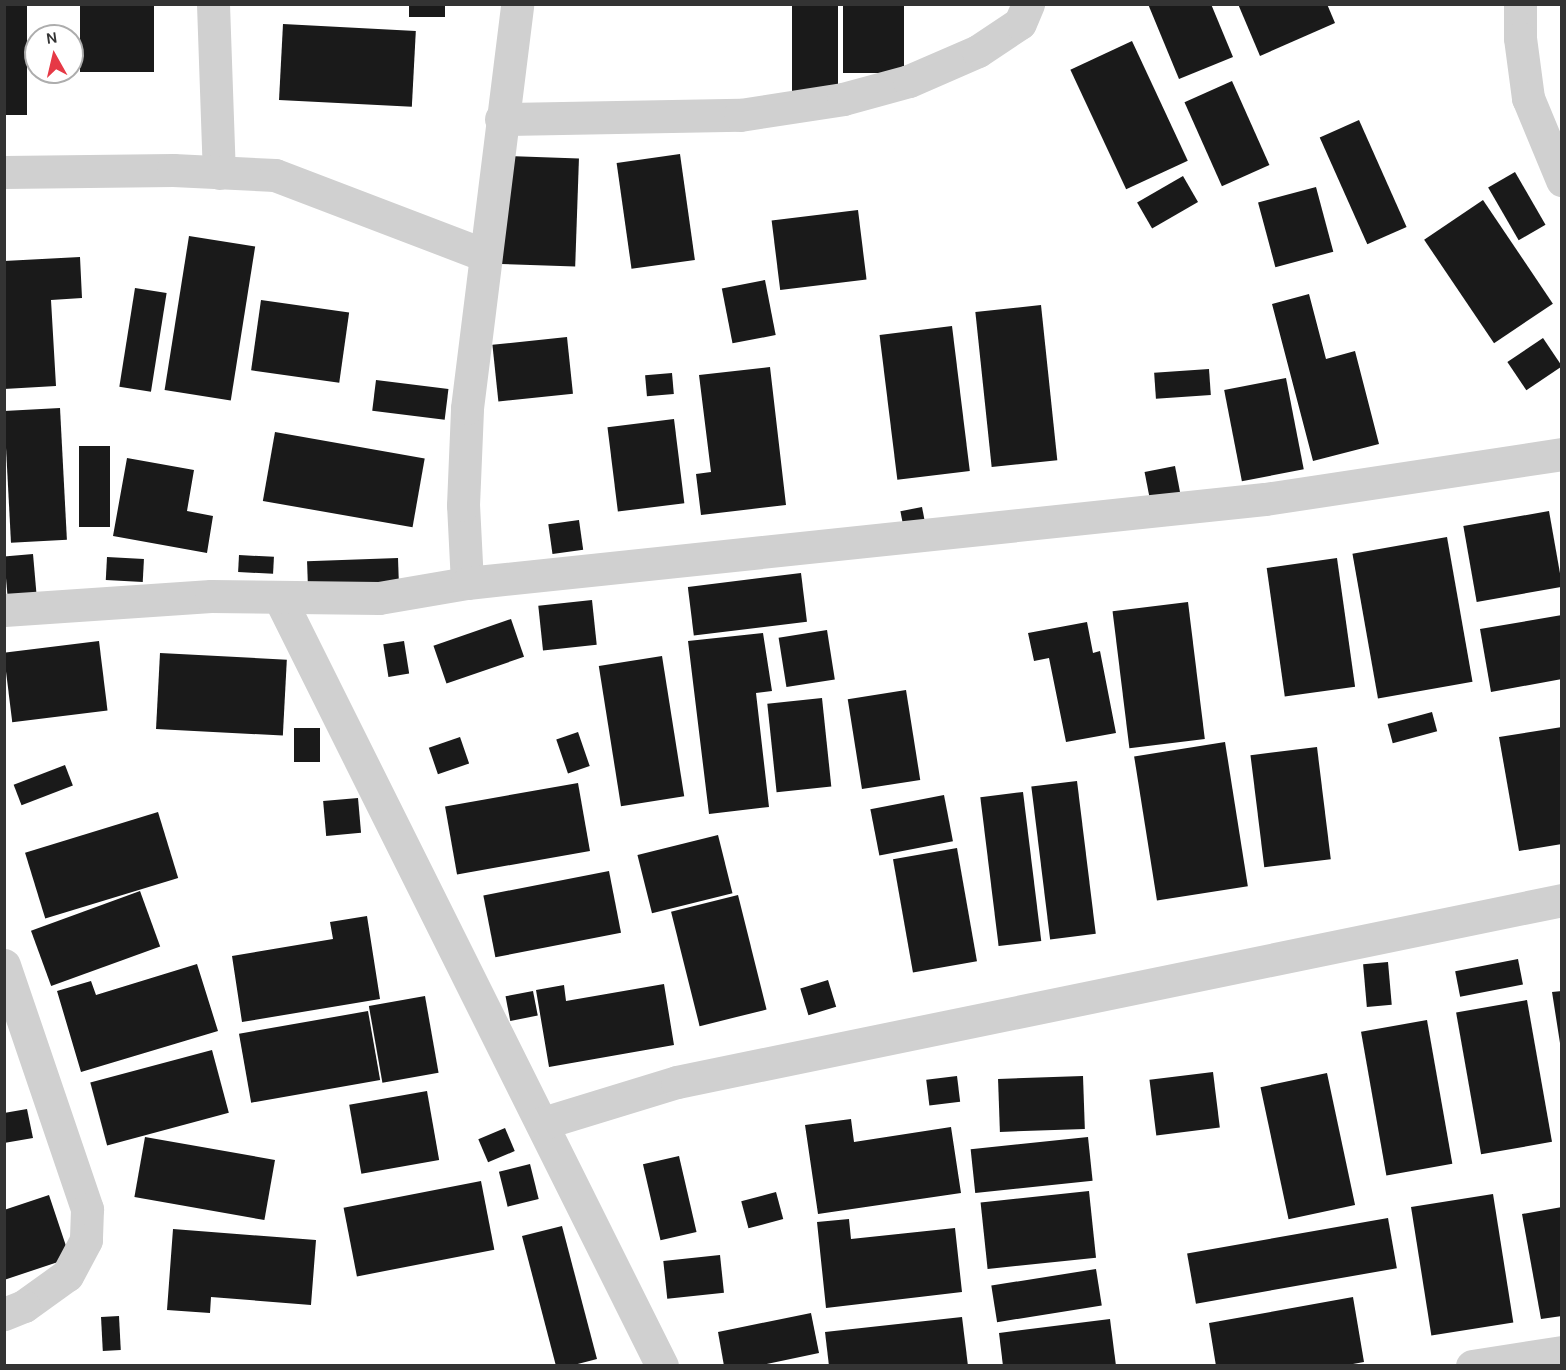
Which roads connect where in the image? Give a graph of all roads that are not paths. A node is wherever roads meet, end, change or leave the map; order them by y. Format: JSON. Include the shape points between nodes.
{"nodes":[{"id":1,"x":213,"y":4,"type":"edge"},
{"id":2,"x":517,"y":4,"type":"edge"},
{"id":3,"x":1028,"y":4,"type":"edge"},
{"id":4,"x":1520,"y":4,"type":"edge"},
{"id":5,"x":501,"y":119,"type":"junction"},
{"id":6,"x":4,"y":172,"type":"edge"},
{"id":7,"x":219,"y":172,"type":"junction"},
{"id":8,"x":1562,"y":180,"type":"edge"},
{"id":9,"x":485,"y":255,"type":"junction"},
{"id":10,"x":1562,"y":454,"type":"edge"},
{"id":11,"x":467,"y":583,"type":"junction"},
{"id":12,"x":279,"y":597,"type":"junction"},
{"id":13,"x":4,"y":610,"type":"edge"},
{"id":14,"x":1562,"y":900,"type":"edge"},
{"id":15,"x":4,"y":965,"type":"edge"},
{"id":16,"x":543,"y":1123,"type":"junction"},
{"id":17,"x":4,"y":1314,"type":"edge"},
{"id":18,"x":1562,"y":1352,"type":"edge"},
{"id":19,"x":662,"y":1365,"type":"edge"},
{"id":20,"x":1472,"y":1365,"type":"edge"}],
"edges":[{"from":1,"to":7,"type":"street"},
{"from":2,"to":5,"type":"street"},
{"from":3,"to":5,"type":"street","via":[[1020,23],[978,51],[909,81],[843,99],[740,115]]},
{"from":4,"to":8,"type":"street","via":[[1528,98]]},
{"from":5,"to":9,"type":"street"},
{"from":6,"to":7,"type":"street"},
{"from":7,"to":9,"type":"street","via":[[275,175]]},
{"from":9,"to":11,"type":"street","via":[[467,408],[463,505]]},
{"from":10,"to":11,"type":"street","via":[[1265,499]]},
{"from":11,"to":12,"type":"street","via":[[379,598]]},
{"from":12,"to":13,"type":"street","via":[[211,596]]},
{"from":12,"to":16,"type":"street"},
{"from":14,"to":16,"type":"street","via":[[677,1082]]},
{"from":15,"to":17,"type":"street","via":[[87,1209],[86,1240],[67,1275],[24,1306]]},
{"from":16,"to":19,"type":"street"},
{"from":18,"to":20,"type":"street"}]}
